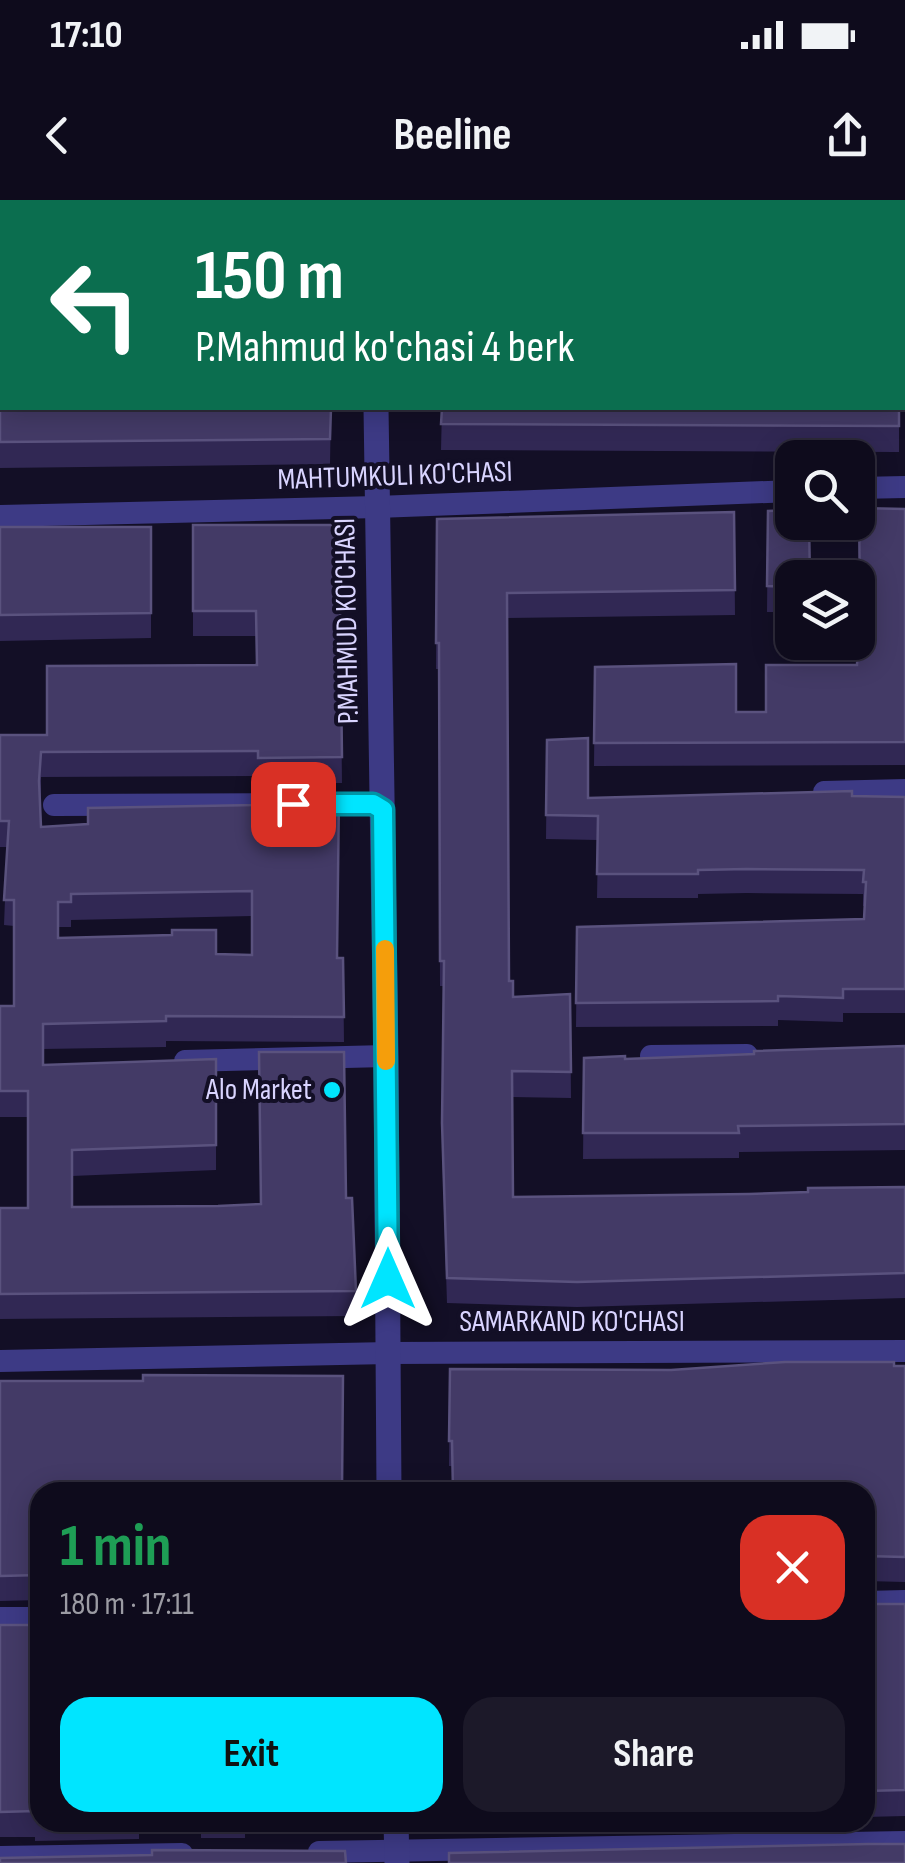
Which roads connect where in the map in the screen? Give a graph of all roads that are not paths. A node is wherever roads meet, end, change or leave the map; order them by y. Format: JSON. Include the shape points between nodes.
{"nodes":[{"id":1,"x":376,"y":410,"type":"edge"},
{"id":2,"x":905,"y":487,"type":"edge"},
{"id":3,"x":875,"y":488,"type":"edge"},
{"id":4,"x":775,"y":492,"type":"edge"},
{"id":5,"x":376,"y":508,"type":"junction"},
{"id":6,"x":0,"y":516,"type":"edge"},
{"id":7,"x":905,"y":790,"type":"edge"},
{"id":8,"x":792,"y":794,"type":"edge"},
{"id":9,"x":54,"y":805,"type":"dead end"},
{"id":10,"x":383,"y":810,"type":"junction"},
{"id":11,"x":768,"y":1055,"type":"edge"},
{"id":12,"x":386,"y":1056,"type":"junction"},
{"id":13,"x":651,"y":1056,"type":"edge"},
{"id":14,"x":166,"y":1062,"type":"edge"},
{"id":15,"x":905,"y":1351,"type":"edge"},
{"id":16,"x":389,"y":1353,"type":"junction"},
{"id":17,"x":0,"y":1361,"type":"edge"},
{"id":18,"x":389,"y":1482,"type":"edge"},
{"id":19,"x":905,"y":1601,"type":"edge"},
{"id":20,"x":875,"y":1602,"type":"edge"},
{"id":21,"x":0,"y":1618,"type":"edge"},
{"id":22,"x":30,"y":1618,"type":"edge"},
{"id":23,"x":396,"y":1832,"type":"edge"},
{"id":24,"x":905,"y":1842,"type":"edge"},
{"id":25,"x":298,"y":1852,"type":"edge"},
{"id":26,"x":198,"y":1854,"type":"edge"},
{"id":27,"x":0,"y":1857,"type":"edge"},
{"id":28,"x":397,"y":1857,"type":"edge"}],
"edges":[{"from":1,"to":5,"type":"street","name":"P.MAHMUD KO'CHASI"},
{"from":2,"to":3,"type":"street"},
{"from":4,"to":5,"type":"street","name":"MAHTUMKULI KO'CHASI"},
{"from":5,"to":6,"type":"street","name":"MAHTUMKULI KO'CHASI"},
{"from":5,"to":10,"type":"street","name":"P.MAHMUD KO'CHASI"},
{"from":7,"to":8,"type":"street"},
{"from":9,"to":10,"type":"street","via":[[373,804]]},
{"from":10,"to":12,"type":"street","name":"P.MAHMUD KO'CHASI"},
{"from":11,"to":13,"type":"street"},
{"from":12,"to":14,"type":"street"},
{"from":12,"to":16,"type":"street","name":"P.MAHMUD KO'CHASI"},
{"from":15,"to":16,"type":"street","name":"SAMARKAND KO'CHASI"},
{"from":16,"to":17,"type":"street","name":"SAMARKAND KO'CHASI"},
{"from":16,"to":18,"type":"street","name":"P.MAHMUD KO'CHASI"},
{"from":19,"to":20,"type":"street"},
{"from":21,"to":22,"type":"street"},
{"from":23,"to":28,"type":"street"},
{"from":24,"to":28,"type":"street"},
{"from":25,"to":28,"type":"street"},
{"from":26,"to":27,"type":"street"}]}
